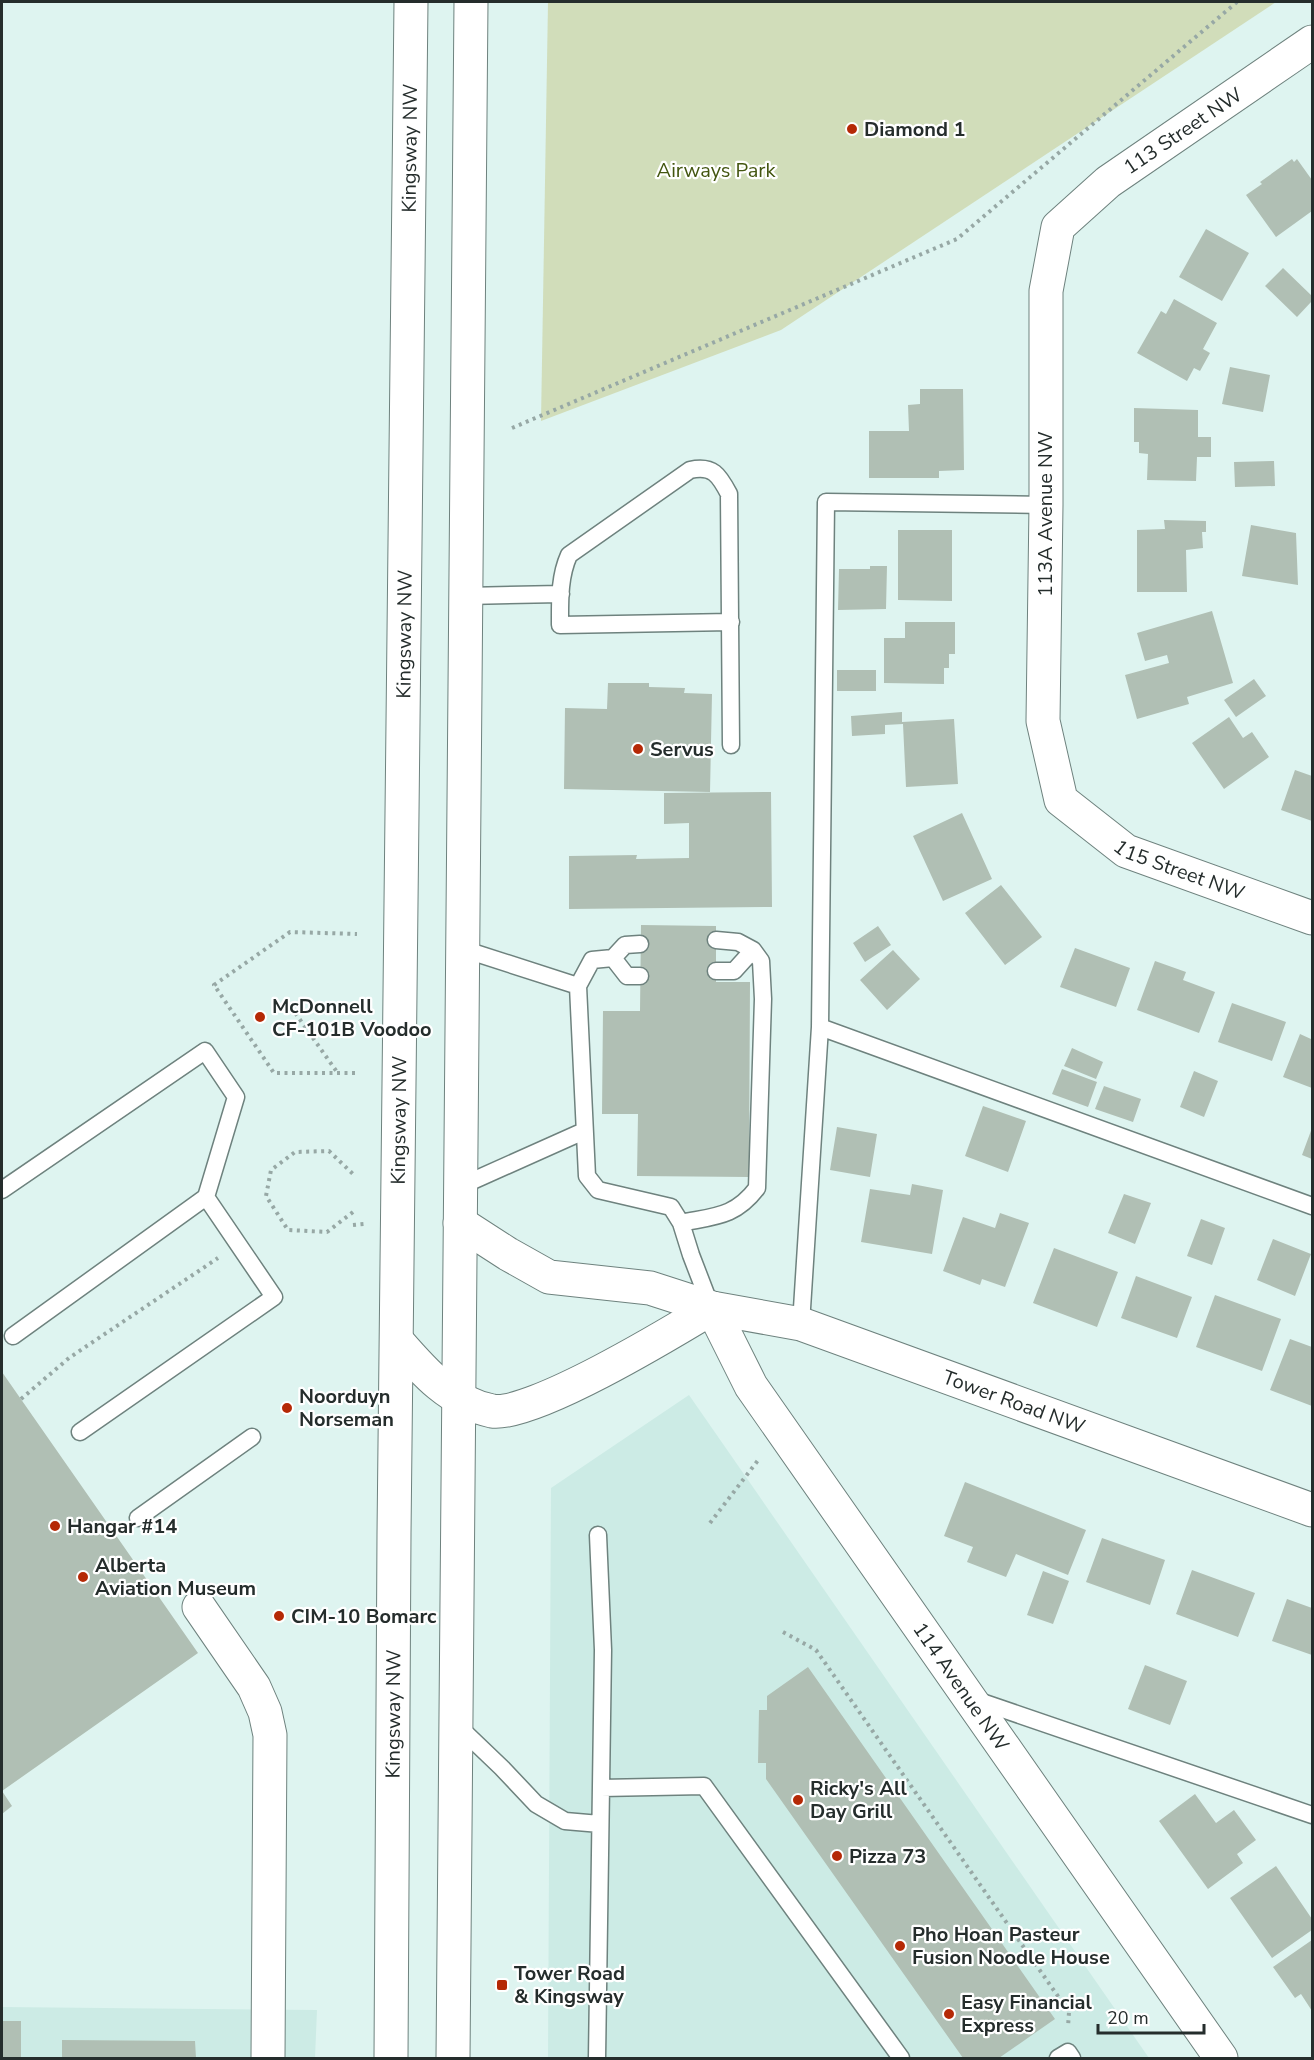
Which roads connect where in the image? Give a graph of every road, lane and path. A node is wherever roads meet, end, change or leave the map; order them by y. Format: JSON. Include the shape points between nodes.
{"nodes":[{"id":1,"x":411,"y":2,"type":"edge"},
{"id":2,"x":471,"y":2,"type":"edge"},
{"id":3,"x":1237,"y":2,"type":"edge"},
{"id":4,"x":1312,"y":42,"type":"edge"},
{"id":5,"x":1058,"y":227,"type":"joint"},
{"id":6,"x":512,"y":428,"type":"dead end"},
{"id":7,"x":1046,"y":505,"type":"junction"},
{"id":8,"x":561,"y":594,"type":"junction"},
{"id":9,"x":466,"y":596,"type":"junction"},
{"id":10,"x":731,"y":622,"type":"junction"},
{"id":11,"x":731,"y":745,"type":"dead end"},
{"id":12,"x":1061,"y":800,"type":"joint"},
{"id":13,"x":1312,"y":918,"type":"edge"},
{"id":14,"x":357,"y":934,"type":"dead end"},
{"id":15,"x":716,"y":940,"type":"dead end"},
{"id":16,"x":640,"y":944,"type":"dead end"},
{"id":17,"x":463,"y":949,"type":"junction"},
{"id":18,"x":753,"y":950,"type":"junction"},
{"id":19,"x":613,"y":958,"type":"junction"},
{"id":20,"x":716,"y":971,"type":"dead end"},
{"id":21,"x":640,"y":976,"type":"dead end"},
{"id":22,"x":578,"y":986,"type":"junction"},
{"id":23,"x":291,"y":1007,"type":"dead end"},
{"id":24,"x":820,"y":1027,"type":"junction"},
{"id":25,"x":355,"y":1072,"type":"dead end"},
{"id":26,"x":338,"y":1073,"type":"junction"},
{"id":27,"x":584,"y":1131,"type":"junction"},
{"id":28,"x":353,"y":1174,"type":"dead end"},
{"id":29,"x":460,"y":1186,"type":"junction"},
{"id":30,"x":2,"y":1190,"type":"edge"},
{"id":31,"x":206,"y":1197,"type":"junction"},
{"id":32,"x":1312,"y":1206,"type":"edge"},
{"id":33,"x":353,"y":1212,"type":"dead end"},
{"id":34,"x":460,"y":1223,"type":"junction"},
{"id":35,"x":681,"y":1223,"type":"junction"},
{"id":36,"x":239,"y":1245,"type":"junction"},
{"id":37,"x":712,"y":1308,"type":"junction"},
{"id":38,"x":801,"y":1324,"type":"junction"},
{"id":39,"x":13,"y":1336,"type":"dead end"},
{"id":40,"x":398,"y":1341,"type":"junction"},
{"id":41,"x":21,"y":1399,"type":"dead end"},
{"id":42,"x":459,"y":1399,"type":"junction"},
{"id":43,"x":80,"y":1432,"type":"dead end"},
{"id":44,"x":252,"y":1437,"type":"dead end"},
{"id":45,"x":761,"y":1457,"type":"dead end"},
{"id":46,"x":1312,"y":1510,"type":"edge"},
{"id":47,"x":138,"y":1518,"type":"dead end"},
{"id":48,"x":710,"y":1523,"type":"dead end"},
{"id":49,"x":598,"y":1535,"type":"dead end"},
{"id":50,"x":199,"y":1607,"type":"dead end"},
{"id":51,"x":783,"y":1632,"type":"dead end"},
{"id":52,"x":967,"y":1696,"type":"junction"},
{"id":53,"x":456,"y":1724,"type":"junction"},
{"id":54,"x":601,"y":1788,"type":"junction"},
{"id":55,"x":1312,"y":1815,"type":"edge"},
{"id":56,"x":600,"y":1824,"type":"junction"},
{"id":57,"x":1066,"y":2056,"type":"edge"},
{"id":58,"x":268,"y":2058,"type":"edge"},
{"id":59,"x":391,"y":2058,"type":"edge"},
{"id":60,"x":453,"y":2058,"type":"edge"},
{"id":61,"x":597,"y":2058,"type":"edge"},
{"id":62,"x":901,"y":2058,"type":"edge"},
{"id":63,"x":1221,"y":2058,"type":"edge"}],
"edges":[{"from":1,"to":40,"type":"main road","name":"Kingsway NW"},
{"from":2,"to":9,"type":"main road"},
{"from":3,"to":6,"type":"path","via":[[957,239]]},
{"from":4,"to":5,"type":"main road","name":"113 Street NW","via":[[1108,182]]},
{"from":5,"to":7,"type":"main road","name":"113A Avenue NW","via":[[1046,291]]},
{"from":7,"to":12,"type":"main road","name":"113A Avenue NW","via":[[1043,720]]},
{"from":7,"to":24,"type":"lane","via":[[826,502]]},
{"from":8,"to":9,"type":"lane"},
{"from":8,"to":10,"type":"lane","via":[[560,625]]},
{"from":8,"to":10,"type":"lane","via":[[569,555],[659,490],[690,470],[702,468],[712,470],[729,494]]},
{"from":9,"to":17,"type":"main road"},
{"from":10,"to":11,"type":"lane"},
{"from":12,"to":13,"type":"main road","name":"115 Street NW","via":[[1126,851]]},
{"from":14,"to":26,"type":"path","via":[[290,932],[214,986],[274,1073]]},
{"from":15,"to":18,"type":"lane","via":[[738,942]]},
{"from":16,"to":19,"type":"lane","via":[[625,945]]},
{"from":17,"to":22,"type":"lane"},
{"from":17,"to":29,"type":"main road"},
{"from":18,"to":20,"type":"lane","via":[[734,971]]},
{"from":18,"to":35,"type":"lane","via":[[761,961],[764,999],[757,1188],[728,1214]]},
{"from":19,"to":21,"type":"lane","via":[[627,976]]},
{"from":19,"to":22,"type":"lane","via":[[592,960]]},
{"from":22,"to":27,"type":"lane"},
{"from":23,"to":26,"type":"path"},
{"from":24,"to":32,"type":"lane"},
{"from":24,"to":38,"type":"lane"},
{"from":25,"to":26,"type":"path"},
{"from":27,"to":29,"type":"lane"},
{"from":27,"to":35,"type":"lane","via":[[587,1176],[598,1190],[671,1207]]},
{"from":28,"to":33,"type":"path","via":[[329,1151],[295,1152],[271,1170],[266,1196],[288,1230],[327,1232]]},
{"from":29,"to":34,"type":"main road"},
{"from":30,"to":31,"type":"lane","via":[[205,1051],[236,1097]]},
{"from":31,"to":36,"type":"lane"},
{"from":31,"to":39,"type":"lane"},
{"from":34,"to":37,"type":"main road","name":"Tower Road NW","via":[[549,1277],[650,1288]]},
{"from":34,"to":42,"type":"main road"},
{"from":35,"to":37,"type":"lane"},
{"from":36,"to":41,"type":"path","via":[[69,1358]]},
{"from":36,"to":43,"type":"lane","via":[[274,1297]]},
{"from":37,"to":38,"type":"main road","name":"Tower Road NW"},
{"from":37,"to":42,"type":"main road","via":[[647,1348],[531,1405],[494,1411]]},
{"from":37,"to":52,"type":"main road","name":"114 Avenue NW","via":[[752,1386]]},
{"from":38,"to":46,"type":"main road","name":"Tower Road NW"},
{"from":40,"to":42,"type":"main road","via":[[429,1378]]},
{"from":40,"to":59,"type":"main road","name":"Kingsway NW"},
{"from":42,"to":53,"type":"main road"},
{"from":44,"to":47,"type":"lane"},
{"from":45,"to":48,"type":"path"},
{"from":49,"to":54,"type":"lane","via":[[603,1650]]},
{"from":50,"to":58,"type":"main road","via":[[254,1687],[270,1736]]},
{"from":51,"to":57,"type":"path","via":[[816,1650],[1069,2012]]},
{"from":52,"to":55,"type":"lane"},
{"from":52,"to":63,"type":"main road","name":"114 Avenue NW"},
{"from":53,"to":56,"type":"lane","via":[[536,1804],[565,1821]]},
{"from":53,"to":60,"type":"main road"},
{"from":54,"to":56,"type":"lane"},
{"from":54,"to":62,"type":"lane","via":[[704,1786]]},
{"from":56,"to":61,"type":"lane"}]}
